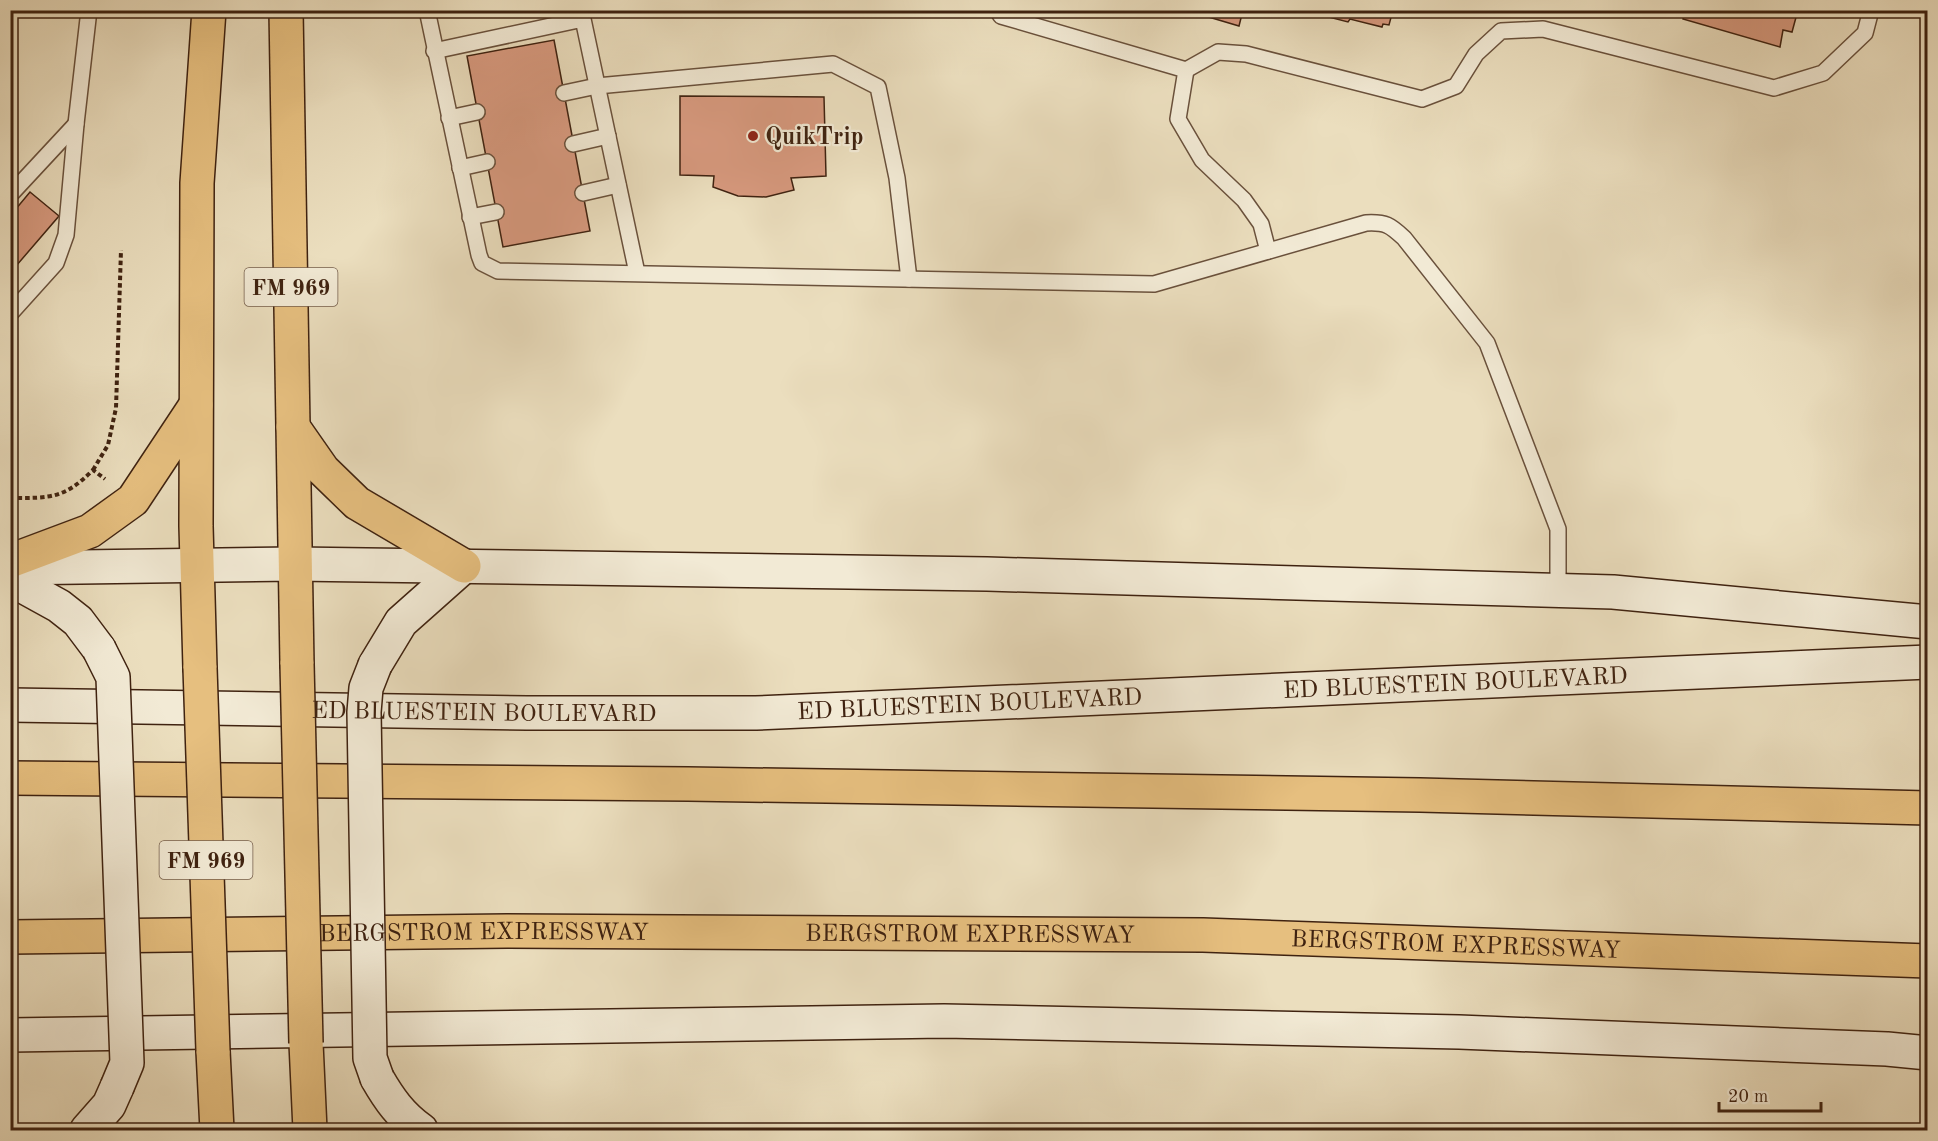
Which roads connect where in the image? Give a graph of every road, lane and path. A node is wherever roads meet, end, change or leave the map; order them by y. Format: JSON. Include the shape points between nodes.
{"nodes":[{"id":1,"x":89,"y":10,"type":"edge"},
{"id":2,"x":209,"y":10,"type":"edge"},
{"id":3,"x":286,"y":10,"type":"edge"},
{"id":4,"x":427,"y":10,"type":"edge"},
{"id":5,"x":997,"y":10,"type":"edge"},
{"id":6,"x":1871,"y":10,"type":"edge"},
{"id":7,"x":434,"y":51,"type":"junction"},
{"id":8,"x":1186,"y":70,"type":"junction"},
{"id":9,"x":597,"y":86,"type":"junction"},
{"id":10,"x":564,"y":93,"type":"dead end"},
{"id":11,"x":477,"y":112,"type":"dead end"},
{"id":12,"x":449,"y":118,"type":"junction"},
{"id":13,"x":76,"y":124,"type":"junction"},
{"id":14,"x":608,"y":136,"type":"junction"},
{"id":15,"x":573,"y":144,"type":"dead end"},
{"id":16,"x":487,"y":162,"type":"dead end"},
{"id":17,"x":460,"y":168,"type":"junction"},
{"id":18,"x":618,"y":185,"type":"junction"},
{"id":19,"x":583,"y":193,"type":"dead end"},
{"id":20,"x":10,"y":195,"type":"edge"},
{"id":21,"x":496,"y":212,"type":"dead end"},
{"id":22,"x":470,"y":217,"type":"junction"},
{"id":23,"x":121,"y":250,"type":"dead end"},
{"id":24,"x":1268,"y":252,"type":"junction"},
{"id":25,"x":637,"y":273,"type":"junction"},
{"id":26,"x":909,"y":279,"type":"junction"},
{"id":27,"x":10,"y":314,"type":"edge"},
{"id":28,"x":196,"y":405,"type":"junction"},
{"id":29,"x":293,"y":427,"type":"junction"},
{"id":30,"x":93,"y":470,"type":"junction"},
{"id":31,"x":111,"y":484,"type":"dead end"},
{"id":32,"x":10,"y":498,"type":"edge"},
{"id":33,"x":10,"y":561,"type":"edge"},
{"id":34,"x":197,"y":564,"type":"junction"},
{"id":35,"x":295,"y":564,"type":"junction"},
{"id":36,"x":464,"y":566,"type":"junction"},
{"id":37,"x":10,"y":568,"type":"edge"},
{"id":38,"x":10,"y":579,"type":"edge"},
{"id":39,"x":1558,"y":590,"type":"junction"},
{"id":40,"x":1928,"y":622,"type":"edge"},
{"id":41,"x":1928,"y":662,"type":"edge"},
{"id":42,"x":10,"y":705,"type":"edge"},
{"id":43,"x":10,"y":778,"type":"edge"},
{"id":44,"x":1928,"y":808,"type":"edge"},
{"id":45,"x":10,"y":937,"type":"edge"},
{"id":46,"x":1928,"y":961,"type":"edge"},
{"id":47,"x":10,"y":1035,"type":"edge"},
{"id":48,"x":1928,"y":1053,"type":"edge"},
{"id":49,"x":87,"y":1131,"type":"edge"},
{"id":50,"x":217,"y":1131,"type":"edge"},
{"id":51,"x":310,"y":1131,"type":"edge"},
{"id":52,"x":421,"y":1131,"type":"edge"}],
"edges":[{"from":1,"to":13,"type":"lane"},
{"from":2,"to":28,"type":"main road","number":"FM 969","via":[[197,183]]},
{"from":3,"to":29,"type":"main road","name":"FM 969","number":"FM 969"},
{"from":4,"to":7,"type":"lane"},
{"from":5,"to":8,"type":"lane","via":[[1001,16]]},
{"from":6,"to":8,"type":"lane","via":[[1865,33],[1823,73],[1774,88],[1543,29],[1501,31],[1476,54],[1456,86],[1422,99],[1246,54],[1218,52]]},
{"from":7,"to":9,"type":"lane","via":[[583,19]]},
{"from":7,"to":12,"type":"lane"},
{"from":8,"to":24,"type":"lane","via":[[1178,119],[1202,160],[1244,200],[1261,224]]},
{"from":9,"to":10,"type":"lane"},
{"from":9,"to":14,"type":"lane"},
{"from":9,"to":26,"type":"lane","via":[[833,64],[878,87],[897,178]]},
{"from":11,"to":12,"type":"lane"},
{"from":12,"to":17,"type":"lane"},
{"from":13,"to":20,"type":"lane"},
{"from":13,"to":27,"type":"lane","via":[[66,236],[56,263]]},
{"from":14,"to":15,"type":"lane"},
{"from":14,"to":18,"type":"lane"},
{"from":16,"to":17,"type":"lane"},
{"from":17,"to":22,"type":"lane"},
{"from":18,"to":19,"type":"lane"},
{"from":18,"to":25,"type":"lane"},
{"from":21,"to":22,"type":"lane"},
{"from":22,"to":25,"type":"lane","via":[[482,263],[498,271]]},
{"from":23,"to":30,"type":"path","via":[[116,408],[108,445]]},
{"from":24,"to":26,"type":"lane","via":[[1154,284]]},
{"from":24,"to":39,"type":"lane","via":[[1366,223],[1390,225],[1404,238],[1487,343],[1558,529]]},
{"from":25,"to":26,"type":"lane"},
{"from":28,"to":33,"type":"main road","via":[[133,500],[90,531]]},
{"from":28,"to":34,"type":"main road","number":"FM 969"},
{"from":29,"to":35,"type":"main road","name":"FM 969","number":"FM 969"},
{"from":29,"to":36,"type":"main road","via":[[323,470],[357,503]]},
{"from":30,"to":31,"type":"path"},
{"from":30,"to":32,"type":"path","via":[[60,495]]},
{"from":34,"to":35,"type":"main road"},
{"from":34,"to":37,"type":"main road"},
{"from":34,"to":50,"type":"main road","number":"FM 969","bridge":true},
{"from":35,"to":36,"type":"main road"},
{"from":35,"to":51,"type":"main road","number":"FM 969","bridge":true},
{"from":36,"to":39,"type":"main road","via":[[987,573]]},
{"from":36,"to":52,"type":"main road","bridge":true,"via":[[401,622],[375,665],[366,688],[364,712],[370,1058],[390,1102]]},
{"from":38,"to":49,"type":"main road","bridge":true,"via":[[78,621],[113,677],[127,1063],[109,1105]]},
{"from":39,"to":40,"type":"main road"},
{"from":41,"to":42,"type":"main road","name":"ED BLUESTEIN BOULEVARD","via":[[756,713]]},
{"from":43,"to":44,"type":"main road","via":[[1420,795]]},
{"from":45,"to":46,"type":"main road","name":"BERGSTROM EXPRESSWAY","via":[[507,931],[1203,935]]},
{"from":47,"to":48,"type":"main road","via":[[944,1021],[1459,1032]]}]}
